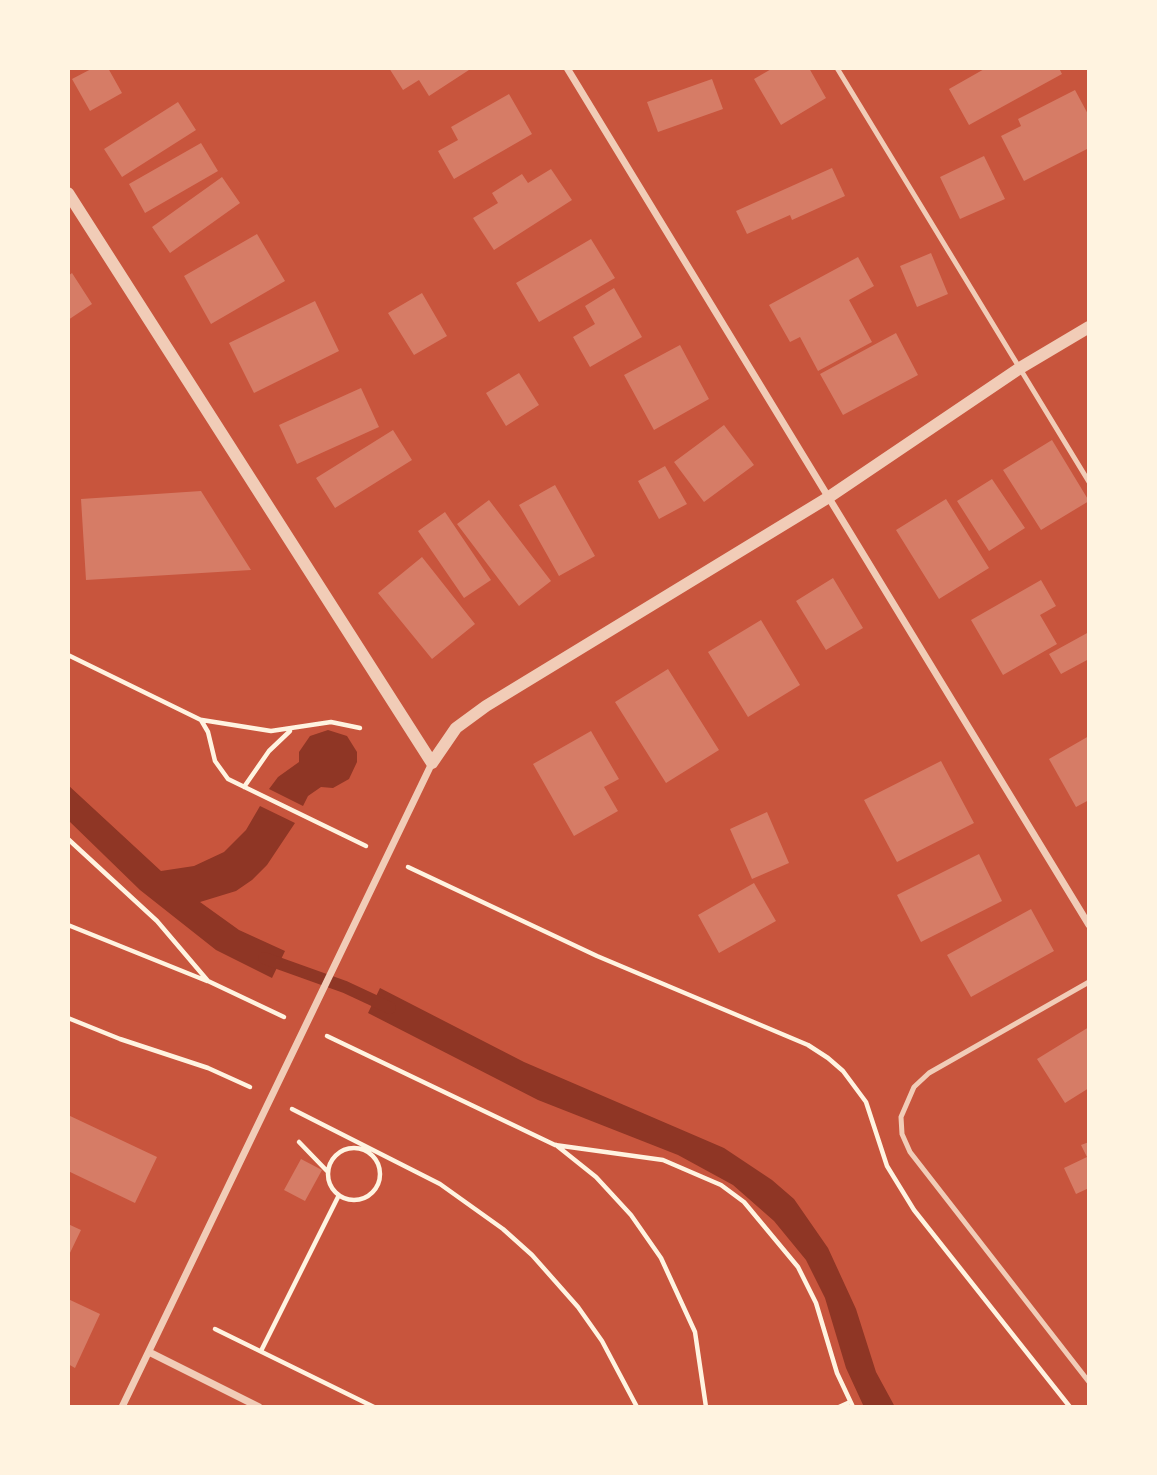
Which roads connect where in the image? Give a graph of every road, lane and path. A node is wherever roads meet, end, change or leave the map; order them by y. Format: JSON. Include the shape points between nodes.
{"nodes":[{"id":1,"x":567,"y":68,"type":"edge"},
{"id":2,"x":837,"y":68,"type":"edge"},
{"id":3,"x":68,"y":193,"type":"edge"},
{"id":4,"x":1089,"y":327,"type":"edge"},
{"id":5,"x":1020,"y":368,"type":"junction"},
{"id":6,"x":1089,"y":482,"type":"edge"},
{"id":7,"x":828,"y":498,"type":"junction"},
{"id":8,"x":68,"y":655,"type":"edge"},
{"id":9,"x":201,"y":720,"type":"junction"},
{"id":10,"x":360,"y":728,"type":"dead end"},
{"id":11,"x":291,"y":730,"type":"junction"},
{"id":12,"x":432,"y":763,"type":"junction"},
{"id":13,"x":244,"y":787,"type":"junction"},
{"id":14,"x":68,"y":839,"type":"edge"},
{"id":15,"x":358,"y":842,"type":"dead end"},
{"id":16,"x":418,"y":871,"type":"dead end"},
{"id":17,"x":68,"y":925,"type":"edge"},
{"id":18,"x":1089,"y":925,"type":"edge"},
{"id":19,"x":208,"y":981,"type":"junction"},
{"id":20,"x":1089,"y":982,"type":"edge"},
{"id":21,"x":68,"y":1018,"type":"edge"},
{"id":22,"x":295,"y":1022,"type":"dead end"},
{"id":23,"x":320,"y":1032,"type":"dead end"},
{"id":24,"x":240,"y":1082,"type":"dead end"},
{"id":25,"x":302,"y":1114,"type":"dead end"},
{"id":26,"x":299,"y":1142,"type":"dead end"},
{"id":27,"x":555,"y":1145,"type":"junction"},
{"id":28,"x":328,"y":1172,"type":"junction"},
{"id":29,"x":339,"y":1195,"type":"junction"},
{"id":30,"x":215,"y":1329,"type":"dead end"},
{"id":31,"x":261,"y":1351,"type":"junction"},
{"id":32,"x":149,"y":1352,"type":"junction"},
{"id":33,"x":1089,"y":1382,"type":"edge"},
{"id":34,"x":851,"y":1404,"type":"edge"},
{"id":35,"x":122,"y":1407,"type":"edge"},
{"id":36,"x":259,"y":1407,"type":"edge"},
{"id":37,"x":374,"y":1407,"type":"edge"},
{"id":38,"x":637,"y":1407,"type":"edge"},
{"id":39,"x":706,"y":1407,"type":"edge"},
{"id":40,"x":839,"y":1407,"type":"edge"},
{"id":41,"x":1070,"y":1407,"type":"edge"}],
"edges":[{"from":1,"to":7,"type":"street"},
{"from":2,"to":5,"type":"lane"},
{"from":3,"to":12,"type":"street"},
{"from":4,"to":5,"type":"street"},
{"from":5,"to":6,"type":"lane"},
{"from":5,"to":7,"type":"street"},
{"from":7,"to":12,"type":"street","via":[[486,706],[456,728]]},
{"from":7,"to":18,"type":"street"},
{"from":8,"to":9,"type":"path"},
{"from":9,"to":11,"type":"path","via":[[243,729]]},
{"from":9,"to":13,"type":"path","via":[[219,768]]},
{"from":10,"to":11,"type":"path","via":[[331,722]]},
{"from":11,"to":13,"type":"path","via":[[269,751]]},
{"from":12,"to":32,"type":"street"},
{"from":13,"to":15,"type":"path"},
{"from":14,"to":19,"type":"path","via":[[157,920]]},
{"from":16,"to":41,"type":"path","via":[[597,956],[808,1045],[828,1058],[866,1102],[887,1166],[914,1210]]},
{"from":17,"to":19,"type":"path"},
{"from":19,"to":22,"type":"path"},
{"from":20,"to":33,"type":"lane","via":[[929,1073],[915,1087],[901,1117],[910,1152]]},
{"from":21,"to":24,"type":"path"},
{"from":23,"to":27,"type":"path"},
{"from":25,"to":38,"type":"path","via":[[440,1184],[503,1228],[578,1307]]},
{"from":26,"to":28,"type":"path"},
{"from":27,"to":34,"type":"path","via":[[663,1160],[721,1185],[744,1202],[778,1240],[807,1283]]},
{"from":27,"to":39,"type":"path","via":[[596,1177],[661,1258],[695,1332]]},
{"from":28,"to":29,"type":"path"},
{"from":28,"to":29,"type":"path","via":[[335,1157],[350,1149],[366,1152],[377,1163],[380,1179],[372,1194],[356,1200]]},
{"from":29,"to":31,"type":"path"},
{"from":30,"to":31,"type":"path"},
{"from":31,"to":37,"type":"path"},
{"from":32,"to":35,"type":"street"},
{"from":32,"to":36,"type":"street"},
{"from":34,"to":40,"type":"path"}]}
